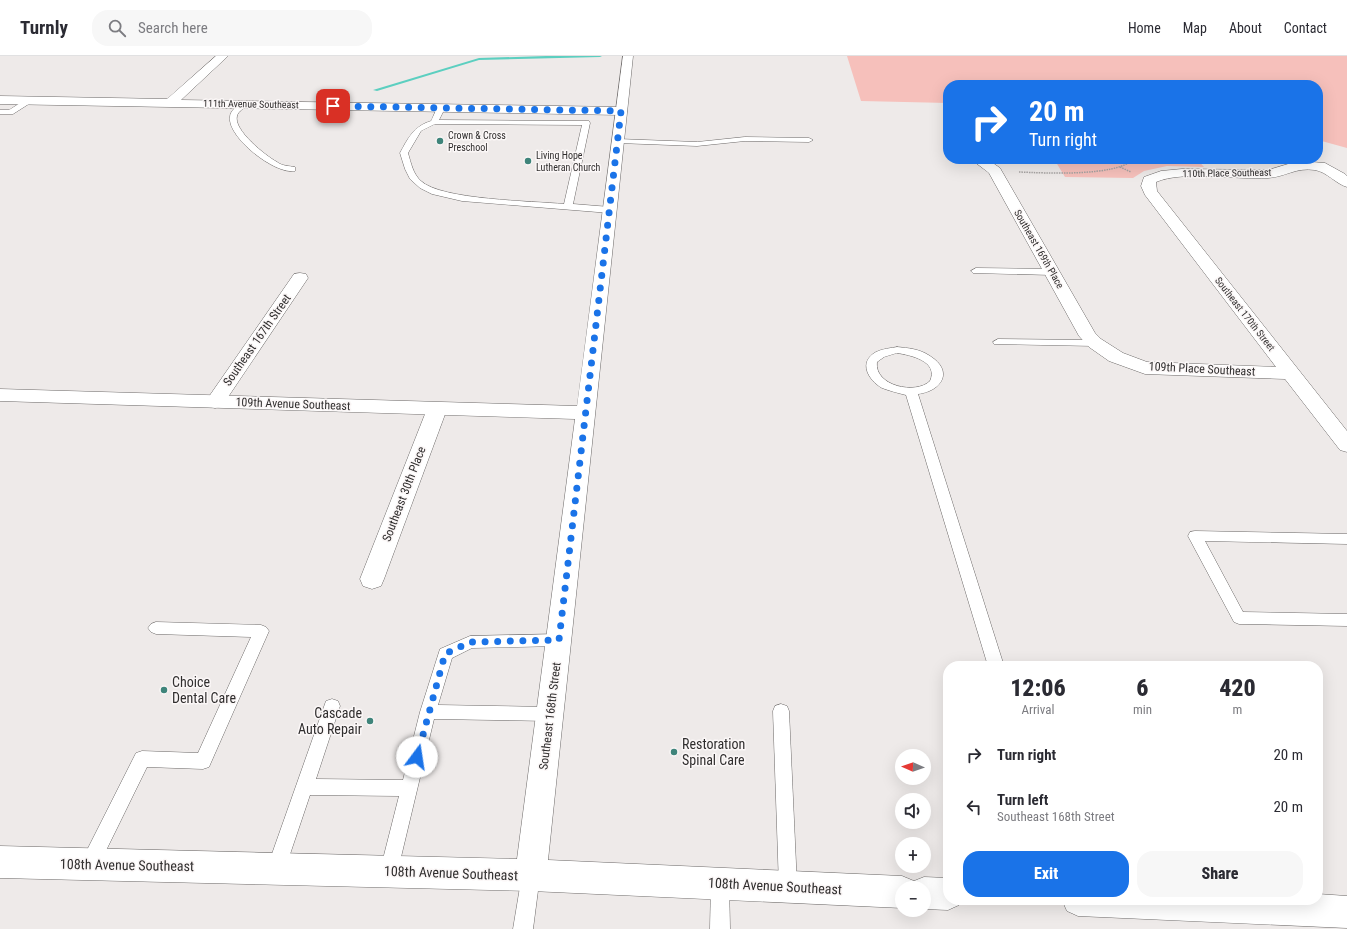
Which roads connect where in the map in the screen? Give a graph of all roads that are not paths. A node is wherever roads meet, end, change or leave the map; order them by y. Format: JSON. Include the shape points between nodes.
{"nodes":[{"id":1,"x":223,"y":56,"type":"edge"},
{"id":2,"x":628,"y":56,"type":"edge"},
{"id":3,"x":0,"y":100,"type":"edge"},
{"id":4,"x":30,"y":100,"type":"junction"},
{"id":5,"x":170,"y":103,"type":"junction"},
{"id":6,"x":244,"y":104,"type":"junction"},
{"id":7,"x":441,"y":108,"type":"junction"},
{"id":8,"x":513,"y":109,"type":"junction"},
{"id":9,"x":621,"y":111,"type":"junction"},
{"id":10,"x":0,"y":112,"type":"edge"},
{"id":11,"x":434,"y":122,"type":"junction"},
{"id":12,"x":508,"y":123,"type":"junction"},
{"id":13,"x":809,"y":140,"type":"dead end"},
{"id":14,"x":618,"y":141,"type":"junction"},
{"id":15,"x":985,"y":164,"type":"edge"},
{"id":16,"x":292,"y":169,"type":"dead end"},
{"id":17,"x":1149,"y":180,"type":"joint"},
{"id":18,"x":1347,"y":183,"type":"edge"},
{"id":19,"x":568,"y":207,"type":"junction"},
{"id":20,"x":610,"y":210,"type":"junction"},
{"id":21,"x":976,"y":271,"type":"dead end"},
{"id":22,"x":1052,"y":272,"type":"junction"},
{"id":23,"x":300,"y":278,"type":"dead end"},
{"id":24,"x":998,"y":342,"type":"dead end"},
{"id":25,"x":1095,"y":344,"type":"junction"},
{"id":26,"x":1290,"y":373,"type":"junction"},
{"id":27,"x":911,"y":392,"type":"junction"},
{"id":28,"x":0,"y":395,"type":"edge"},
{"id":29,"x":215,"y":402,"type":"junction"},
{"id":30,"x":437,"y":408,"type":"junction"},
{"id":31,"x":586,"y":413,"type":"junction"},
{"id":32,"x":1347,"y":445,"type":"edge"},
{"id":33,"x":1347,"y":539,"type":"edge"},
{"id":34,"x":372,"y":579,"type":"dead end"},
{"id":35,"x":1347,"y":620,"type":"edge"},
{"id":36,"x":156,"y":628,"type":"dead end"},
{"id":37,"x":559,"y":640,"type":"junction"},
{"id":38,"x":994,"y":661,"type":"edge"},
{"id":39,"x":332,"y":706,"type":"dead end"},
{"id":40,"x":781,"y":711,"type":"dead end"},
{"id":41,"x":428,"y":712,"type":"junction"},
{"id":42,"x":550,"y":714,"type":"junction"},
{"id":43,"x":304,"y":787,"type":"junction"},
{"id":44,"x":410,"y":788,"type":"junction"},
{"id":45,"x":0,"y":862,"type":"edge"},
{"id":46,"x":89,"y":864,"type":"junction"},
{"id":47,"x":276,"y":868,"type":"junction"},
{"id":48,"x":389,"y":871,"type":"junction"},
{"id":49,"x":532,"y":875,"type":"junction"},
{"id":50,"x":720,"y":883,"type":"junction"},
{"id":51,"x":788,"y":886,"type":"junction"},
{"id":52,"x":895,"y":892,"type":"edge"},
{"id":53,"x":931,"y":893,"type":"edge"},
{"id":54,"x":943,"y":894,"type":"edge"},
{"id":55,"x":1190,"y":905,"type":"edge"},
{"id":56,"x":1347,"y":912,"type":"edge"},
{"id":57,"x":523,"y":929,"type":"edge"},
{"id":58,"x":720,"y":929,"type":"edge"}],
"edges":[{"from":1,"to":5,"type":"street"},
{"from":2,"to":9,"type":"street","name":"Southeast 168th Street"},
{"from":3,"to":4,"type":"street","name":"111th Avenue Southeast"},
{"from":4,"to":5,"type":"street","name":"111th Avenue Southeast"},
{"from":4,"to":10,"type":"lane","via":[[10,112]]},
{"from":5,"to":6,"type":"street","name":"111th Avenue Southeast"},
{"from":6,"to":7,"type":"street","name":"111th Avenue Southeast"},
{"from":6,"to":16,"type":"lane","via":[[234,113],[233,118],[238,130],[267,160],[280,167]]},
{"from":7,"to":8,"type":"street","name":"111th Avenue Southeast"},
{"from":7,"to":11,"type":"lane"},
{"from":8,"to":9,"type":"street","name":"111th Avenue Southeast"},
{"from":8,"to":12,"type":"lane"},
{"from":9,"to":14,"type":"street","name":"Southeast 168th Street"},
{"from":11,"to":12,"type":"lane"},
{"from":11,"to":19,"type":"lane","via":[[418,128],[404,153],[413,177],[426,189],[462,198]]},
{"from":12,"to":19,"type":"lane","via":[[586,123]]},
{"from":13,"to":14,"type":"lane","via":[[745,139],[697,144]]},
{"from":14,"to":20,"type":"street","name":"Southeast 168th Street"},
{"from":15,"to":22,"type":"street","name":"Southeast 169th Place","via":[[995,171]]},
{"from":17,"to":18,"type":"street","name":"110th Place Southeast","via":[[1162,175],[1182,173],[1269,174],[1298,166],[1320,166]]},
{"from":17,"to":26,"type":"street","name":"Southeast 170th Street","via":[[1150,192]]},
{"from":19,"to":20,"type":"lane"},
{"from":20,"to":31,"type":"street","name":"Southeast 168th Street"},
{"from":21,"to":22,"type":"lane"},
{"from":22,"to":25,"type":"street","name":"Southeast 169th Place"},
{"from":23,"to":29,"type":"street","name":"Southeast 167th Street"},
{"from":24,"to":25,"type":"lane"},
{"from":25,"to":26,"type":"street","name":"109th Place Southeast","via":[[1116,357],[1145,368]]},
{"from":26,"to":32,"type":"street","name":"Southeast 170th Street"},
{"from":27,"to":27,"type":"lane","via":[[928,388],[938,378],[938,370],[932,362],[904,351],[885,352],[876,356],[871,363],[871,371],[876,379],[885,386]]},
{"from":27,"to":38,"type":"lane"},
{"from":28,"to":29,"type":"street","name":"109th Avenue Southeast"},
{"from":29,"to":30,"type":"street","name":"109th Avenue Southeast"},
{"from":30,"to":31,"type":"street","name":"109th Avenue Southeast"},
{"from":30,"to":34,"type":"street","name":"Southeast 30th Place"},
{"from":31,"to":37,"type":"street","name":"Southeast 168th Street"},
{"from":33,"to":35,"type":"lane","via":[[1195,536],[1239,618]]},
{"from":36,"to":46,"type":"lane","via":[[261,630],[204,761],[142,759]]},
{"from":37,"to":41,"type":"lane","via":[[470,642],[445,654]]},
{"from":37,"to":42,"type":"street","name":"Southeast 168th Street"},
{"from":39,"to":43,"type":"lane"},
{"from":40,"to":51,"type":"lane"},
{"from":41,"to":42,"type":"lane"},
{"from":41,"to":44,"type":"lane"},
{"from":42,"to":49,"type":"street","name":"Southeast 168th Street"},
{"from":43,"to":44,"type":"lane"},
{"from":43,"to":47,"type":"lane"},
{"from":44,"to":48,"type":"lane"},
{"from":45,"to":46,"type":"street","name":"108th Avenue Southeast"},
{"from":46,"to":47,"type":"street","name":"108th Avenue Southeast"},
{"from":47,"to":48,"type":"street","name":"108th Avenue Southeast"},
{"from":48,"to":49,"type":"street","name":"108th Avenue Southeast"},
{"from":49,"to":50,"type":"street","name":"108th Avenue Southeast"},
{"from":49,"to":57,"type":"lane"},
{"from":50,"to":51,"type":"street","name":"108th Avenue Southeast"},
{"from":50,"to":58,"type":"lane"},
{"from":51,"to":52,"type":"street","name":"108th Avenue Southeast"},
{"from":53,"to":54,"type":"street"},
{"from":55,"to":56,"type":"street"}]}
